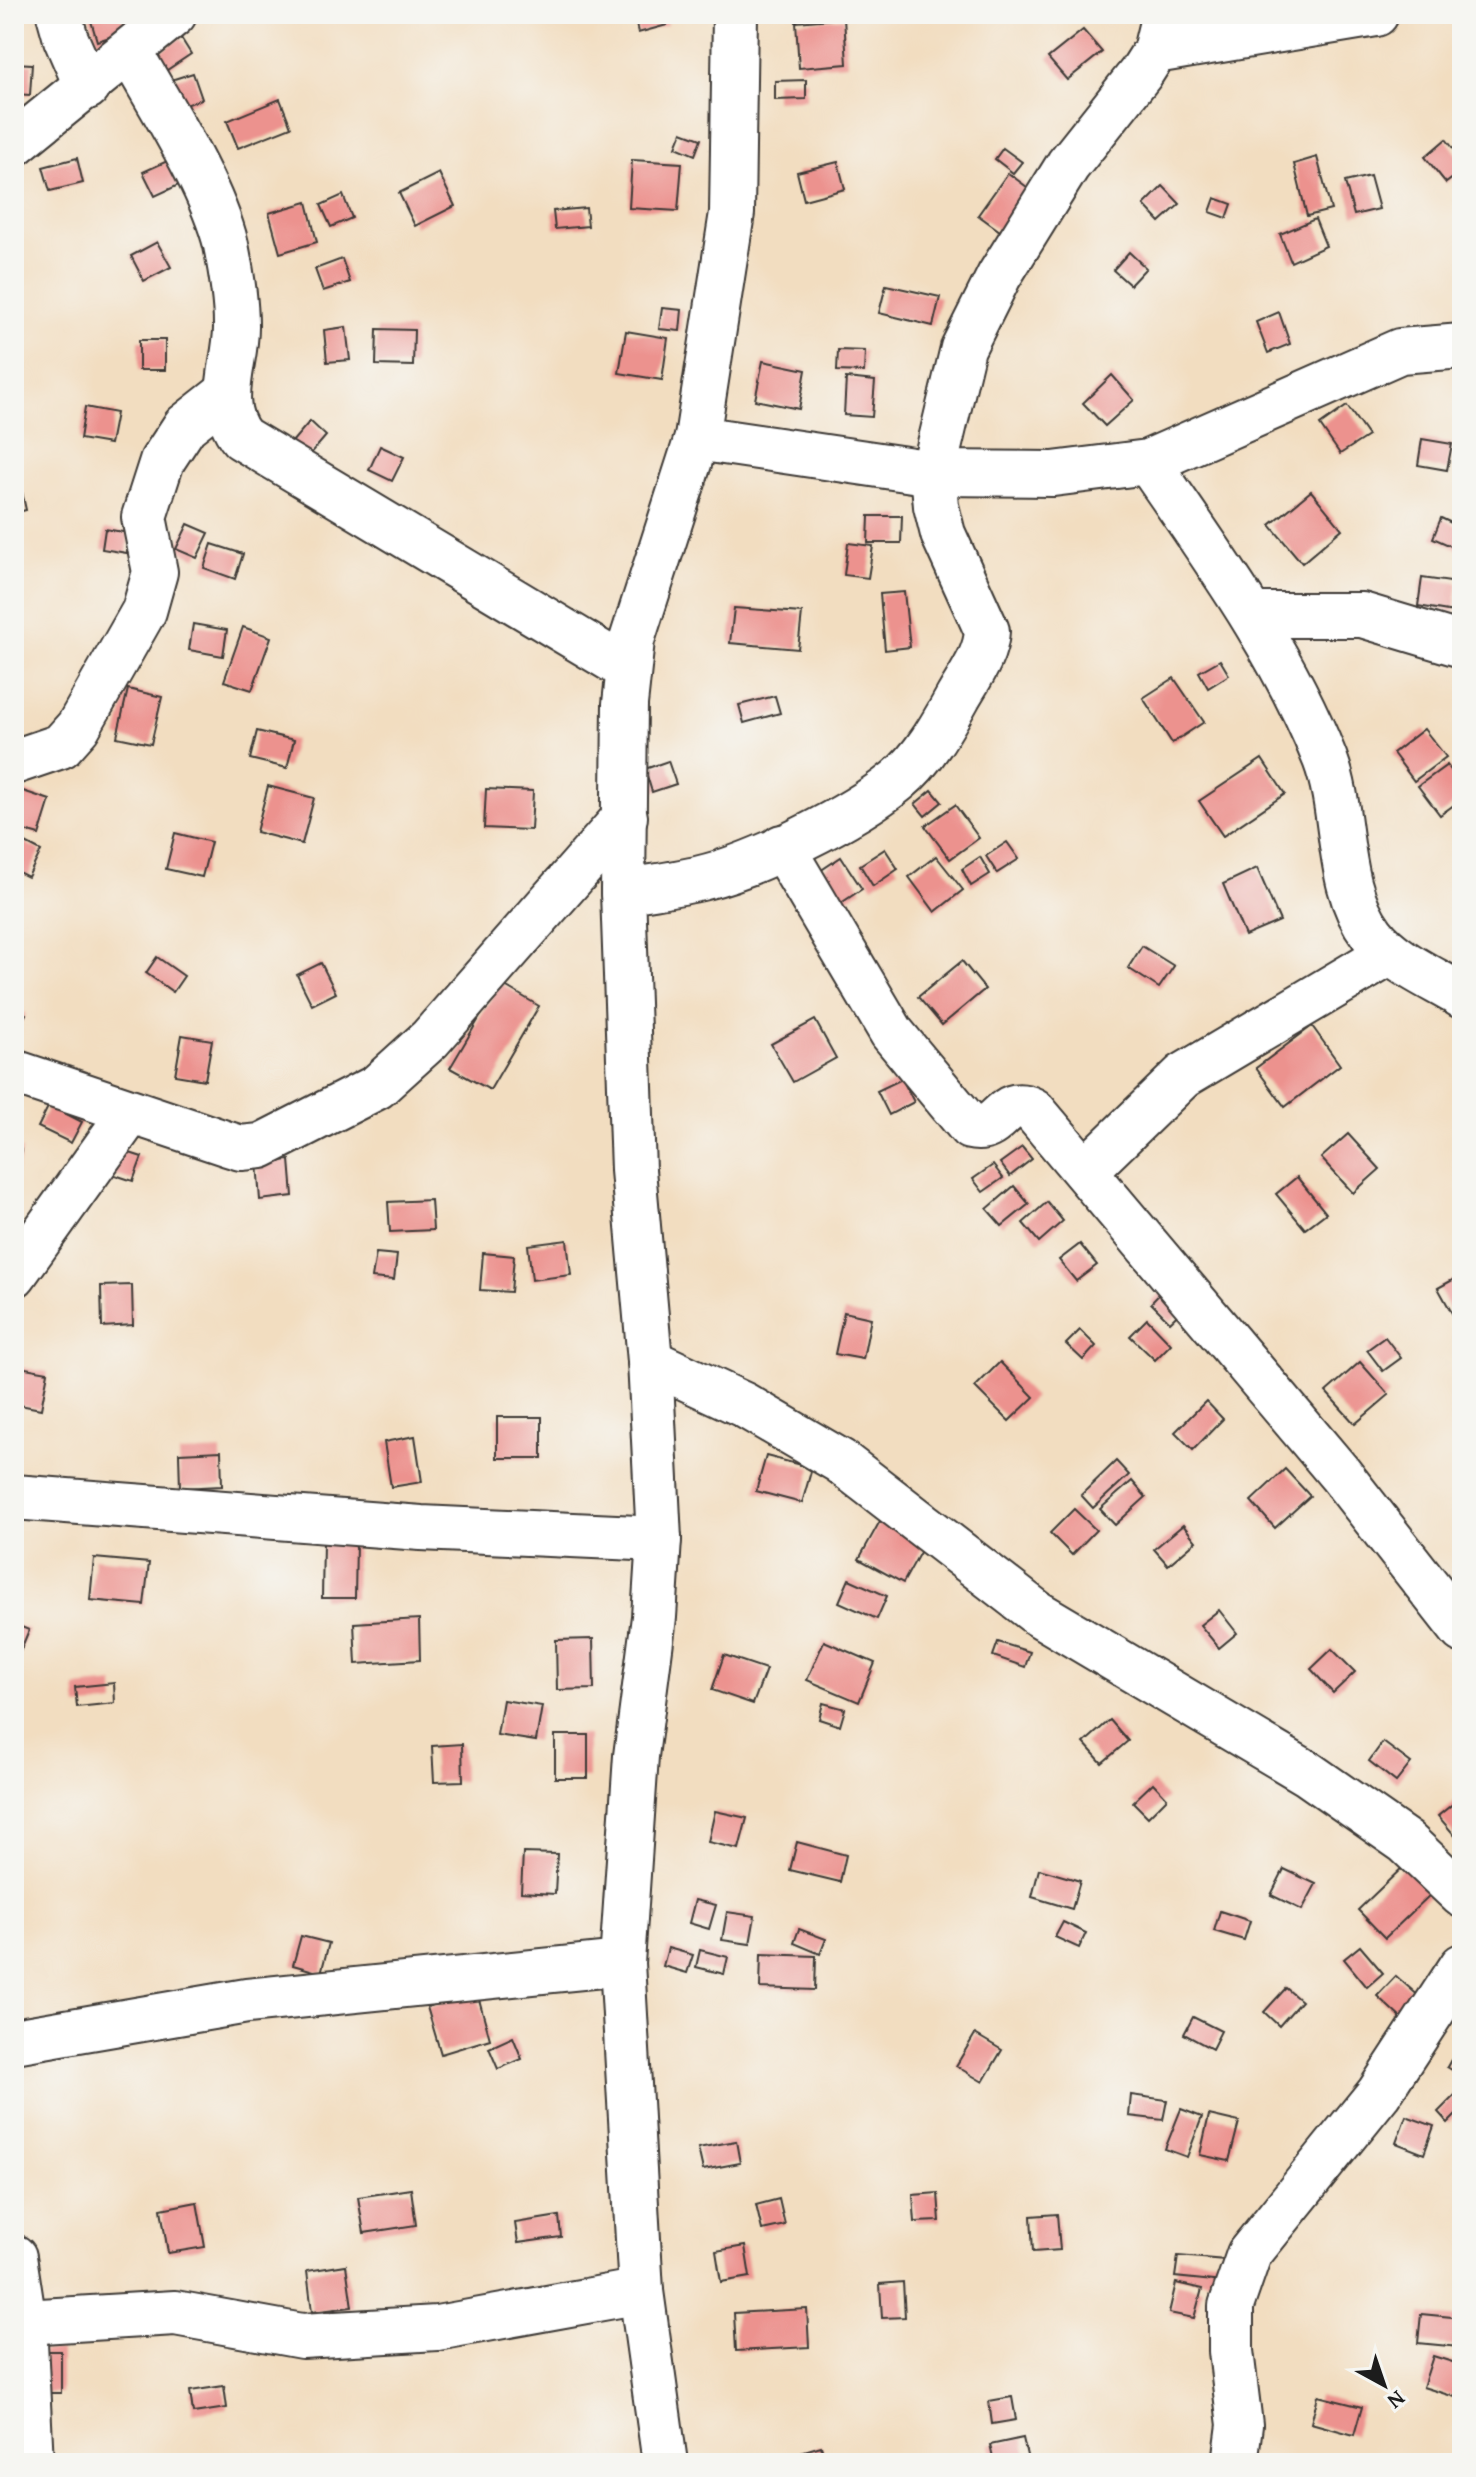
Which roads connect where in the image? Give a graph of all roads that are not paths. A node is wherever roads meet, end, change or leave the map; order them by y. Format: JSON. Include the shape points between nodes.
{"nodes":[{"id":1,"x":59,"y":14,"type":"edge"},
{"id":2,"x":174,"y":14,"type":"edge"},
{"id":3,"x":735,"y":14,"type":"edge"},
{"id":4,"x":1376,"y":14,"type":"edge"},
{"id":5,"x":1160,"y":32,"type":"edge"},
{"id":6,"x":130,"y":52,"type":"junction"},
{"id":7,"x":87,"y":87,"type":"junction"},
{"id":8,"x":14,"y":144,"type":"edge"},
{"id":9,"x":1462,"y":346,"type":"edge"},
{"id":10,"x":227,"y":393,"type":"junction"},
{"id":11,"x":697,"y":438,"type":"junction"},
{"id":12,"x":1148,"y":462,"type":"junction"},
{"id":13,"x":933,"y":473,"type":"junction"},
{"id":14,"x":1254,"y":615,"type":"junction"},
{"id":15,"x":1462,"y":645,"type":"edge"},
{"id":16,"x":626,"y":668,"type":"junction"},
{"id":17,"x":14,"y":762,"type":"edge"},
{"id":18,"x":625,"y":817,"type":"junction"},
{"id":19,"x":782,"y":847,"type":"junction"},
{"id":20,"x":623,"y":892,"type":"junction"},
{"id":21,"x":1390,"y":953,"type":"junction"},
{"id":22,"x":1462,"y":996,"type":"edge"},
{"id":23,"x":14,"y":1072,"type":"edge"},
{"id":24,"x":130,"y":1113,"type":"junction"},
{"id":25,"x":1085,"y":1171,"type":"junction"},
{"id":26,"x":14,"y":1275,"type":"edge"},
{"id":27,"x":650,"y":1361,"type":"junction"},
{"id":28,"x":14,"y":1497,"type":"edge"},
{"id":29,"x":659,"y":1539,"type":"junction"},
{"id":30,"x":1462,"y":1630,"type":"edge"},
{"id":31,"x":1462,"y":1895,"type":"edge"},
{"id":32,"x":622,"y":1963,"type":"junction"},
{"id":33,"x":1462,"y":1966,"type":"edge"},
{"id":34,"x":14,"y":2041,"type":"edge"},
{"id":35,"x":14,"y":2257,"type":"edge"},
{"id":36,"x":641,"y":2291,"type":"junction"},
{"id":37,"x":24,"y":2322,"type":"junction"},
{"id":38,"x":31,"y":2463,"type":"edge"},
{"id":39,"x":665,"y":2463,"type":"edge"},
{"id":40,"x":1235,"y":2463,"type":"edge"}],
"edges":[{"from":1,"to":7,"type":"street"},
{"from":2,"to":6,"type":"street"},
{"from":3,"to":11,"type":"street","via":[[732,213]]},
{"from":4,"to":5,"type":"street"},
{"from":5,"to":13,"type":"street","via":[[1141,73],[1068,165],[999,276],[963,348]]},
{"from":6,"to":7,"type":"street"},
{"from":6,"to":10,"type":"street","via":[[193,165],[225,243],[236,325]]},
{"from":7,"to":8,"type":"street"},
{"from":9,"to":12,"type":"street","via":[[1400,351]]},
{"from":10,"to":16,"type":"street","via":[[233,427],[242,438]]},
{"from":10,"to":17,"type":"street","via":[[185,426],[162,461],[144,517],[155,572],[144,611],[85,714],[61,746]]},
{"from":11,"to":13,"type":"street"},
{"from":11,"to":16,"type":"street"},
{"from":12,"to":13,"type":"street","via":[[1053,474]]},
{"from":12,"to":14,"type":"street"},
{"from":13,"to":19,"type":"street","via":[[943,534],[987,631],[986,646],[920,758],[898,780]]},
{"from":14,"to":15,"type":"street","via":[[1362,615]]},
{"from":14,"to":21,"type":"street","via":[[1328,769],[1360,913]]},
{"from":16,"to":18,"type":"street"},
{"from":18,"to":20,"type":"street"},
{"from":18,"to":24,"type":"street","via":[[430,1039],[377,1087],[261,1146],[241,1148]]},
{"from":19,"to":20,"type":"street","via":[[704,877]]},
{"from":19,"to":25,"type":"street","via":[[892,1033],[970,1127],[982,1130],[1021,1104],[1033,1110]]},
{"from":20,"to":27,"type":"street","via":[[633,1170]]},
{"from":21,"to":22,"type":"street"},
{"from":21,"to":25,"type":"street","via":[[1183,1076]]},
{"from":23,"to":24,"type":"street"},
{"from":24,"to":26,"type":"street"},
{"from":25,"to":30,"type":"street","via":[[1340,1474]]},
{"from":27,"to":29,"type":"street"},
{"from":27,"to":31,"type":"street","via":[[744,1405],[840,1461],[1037,1613],[1307,1773],[1406,1842]]},
{"from":28,"to":29,"type":"street","via":[[421,1528]]},
{"from":29,"to":32,"type":"street","via":[[636,1756]]},
{"from":32,"to":34,"type":"street","via":[[247,2001]]},
{"from":32,"to":36,"type":"street"},
{"from":33,"to":40,"type":"street","via":[[1379,2093],[1249,2254],[1231,2306],[1240,2425]]},
{"from":35,"to":37,"type":"street"},
{"from":36,"to":37,"type":"street","via":[[437,2328],[302,2336],[175,2313]]},
{"from":36,"to":39,"type":"street"},
{"from":37,"to":38,"type":"street"}]}
